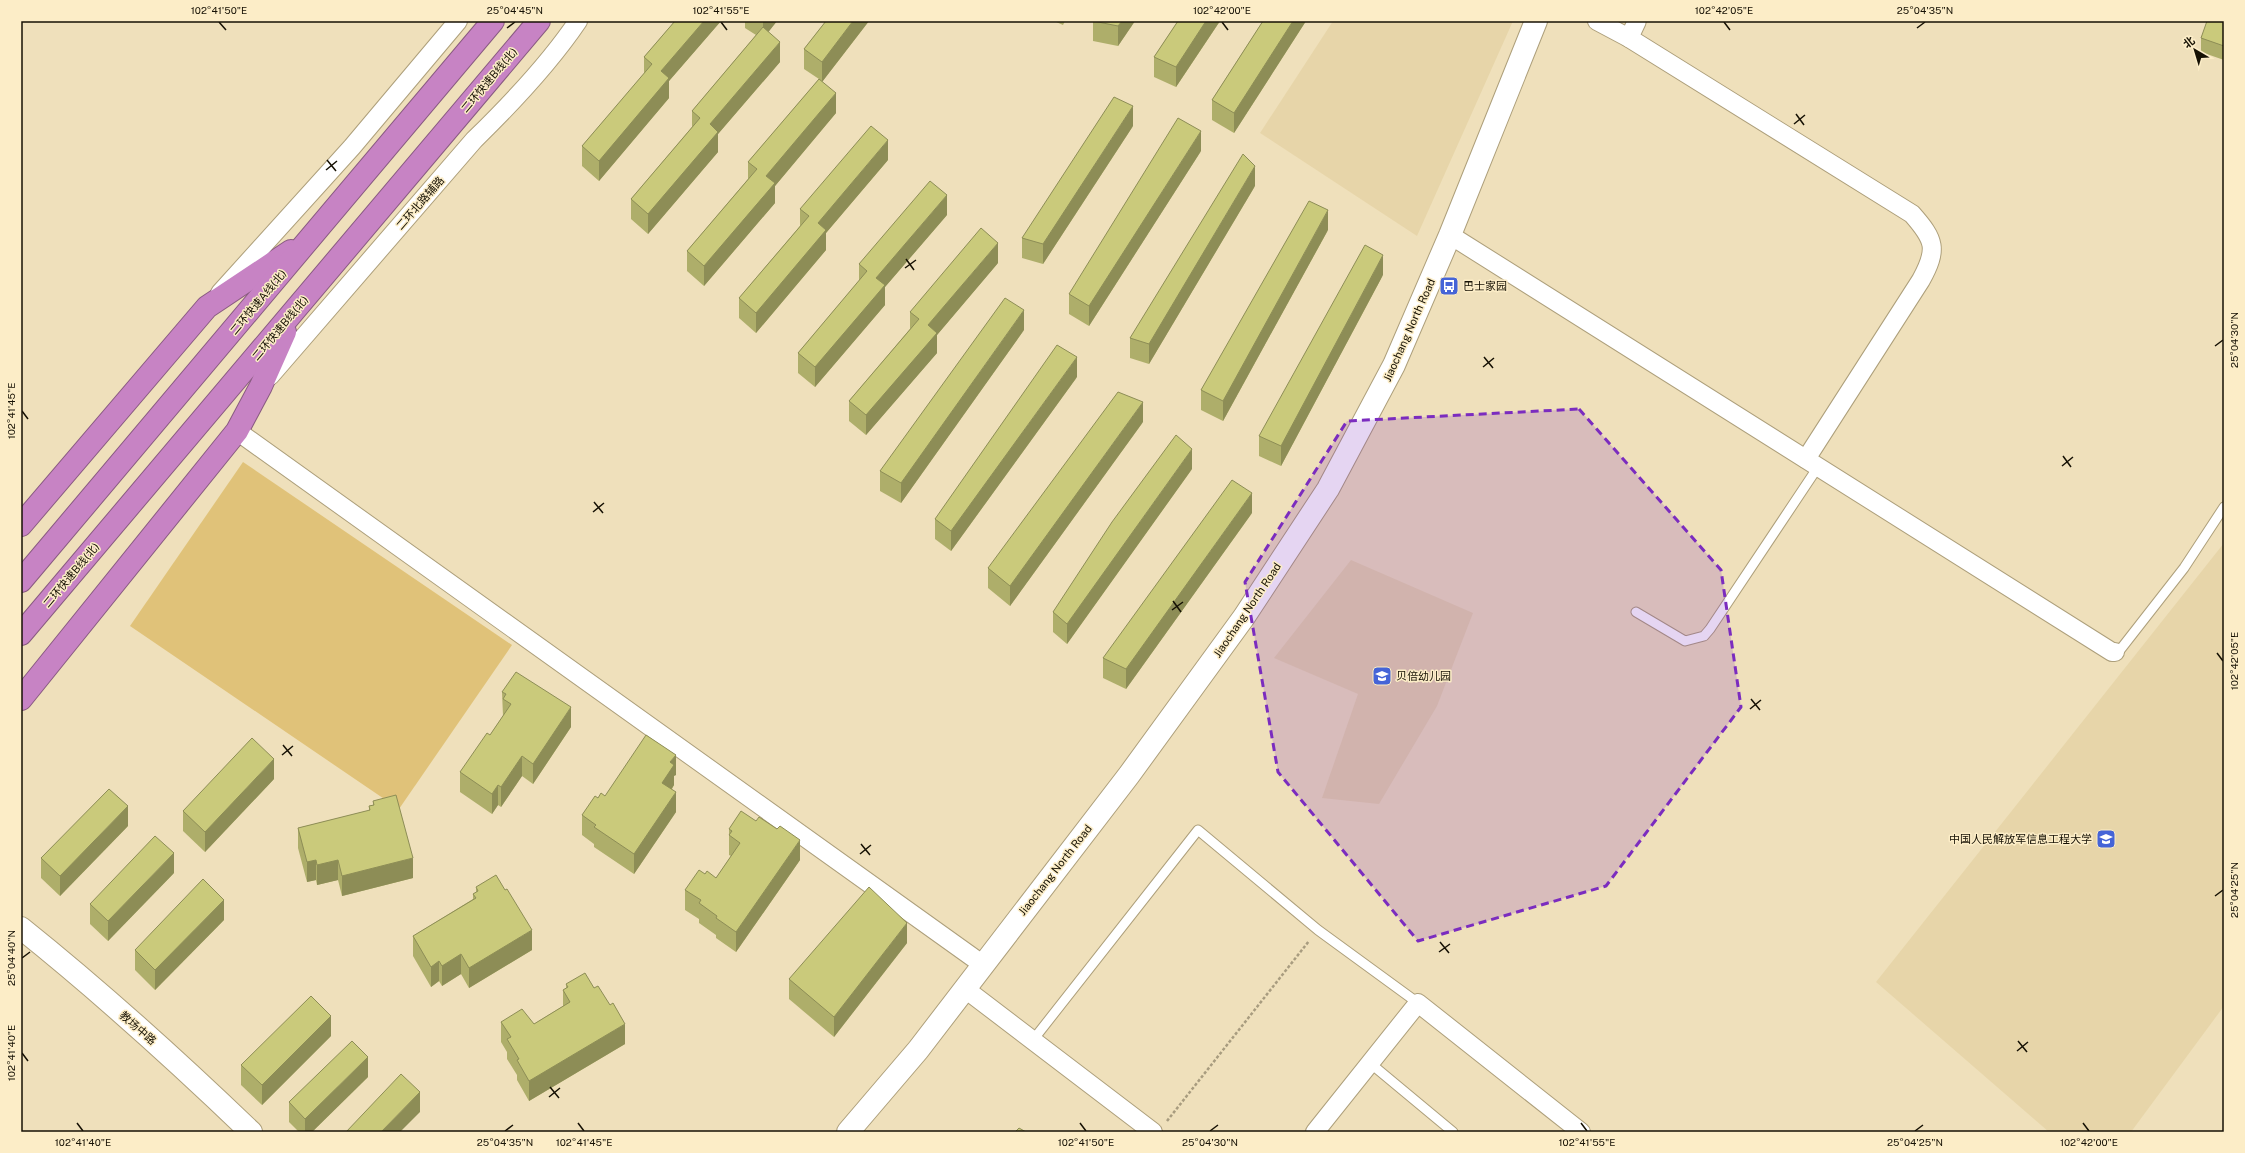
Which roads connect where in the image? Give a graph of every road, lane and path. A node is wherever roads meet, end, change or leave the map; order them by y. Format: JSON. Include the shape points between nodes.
{"nodes":[{"id":1,"x":458,"y":21,"type":"edge"},
{"id":2,"x":493,"y":21,"type":"edge"},
{"id":3,"x":539,"y":21,"type":"edge"},
{"id":4,"x":578,"y":21,"type":"edge"},
{"id":5,"x":1536,"y":21,"type":"edge"},
{"id":6,"x":1597,"y":21,"type":"edge"},
{"id":7,"x":1637,"y":21,"type":"edge"},
{"id":8,"x":1629,"y":38,"type":"junction"},
{"id":9,"x":1450,"y":234,"type":"junction"},
{"id":10,"x":312,"y":237,"type":"junction"},
{"id":11,"x":207,"y":307,"type":"junction"},
{"id":12,"x":295,"y":310,"type":"junction"},
{"id":13,"x":261,"y":386,"type":"junction"},
{"id":14,"x":237,"y":431,"type":"junction"},
{"id":15,"x":1812,"y":463,"type":"junction"},
{"id":16,"x":2224,"y":507,"type":"edge"},
{"id":17,"x":21,"y":525,"type":"edge"},
{"id":18,"x":21,"y":581,"type":"edge"},
{"id":19,"x":1636,"y":612,"type":"dead end"},
{"id":20,"x":21,"y":634,"type":"edge"},
{"id":21,"x":2115,"y":652,"type":"joint"},
{"id":22,"x":21,"y":699,"type":"edge"},
{"id":23,"x":21,"y":928,"type":"edge"},
{"id":24,"x":1318,"y":930,"type":"junction"},
{"id":25,"x":982,"y":964,"type":"junction"},
{"id":26,"x":964,"y":988,"type":"junction"},
{"id":27,"x":1418,"y":1003,"type":"junction"},
{"id":28,"x":1033,"y":1040,"type":"junction"},
{"id":29,"x":1370,"y":1063,"type":"junction"},
{"id":30,"x":1158,"y":1129,"type":"edge"},
{"id":31,"x":1442,"y":1129,"type":"edge"},
{"id":32,"x":251,"y":1132,"type":"edge"},
{"id":33,"x":848,"y":1132,"type":"edge"},
{"id":34,"x":1315,"y":1132,"type":"edge"},
{"id":35,"x":1453,"y":1132,"type":"edge"},
{"id":36,"x":1581,"y":1132,"type":"edge"}],
"edges":[{"from":1,"to":11,"type":"street","via":[[352,147]]},
{"from":2,"to":10,"type":"highway","name":"二环快速A线(北)"},
{"from":3,"to":12,"type":"highway","name":"二环快速B线(北)"},
{"from":4,"to":13,"type":"street","name":"二环北路辅路","via":[[563,43],[506,109],[474,140]]},
{"from":5,"to":9,"type":"street","name":"Jiaochang North Road"},
{"from":6,"to":8,"type":"street"},
{"from":7,"to":8,"type":"street"},
{"from":8,"to":15,"type":"street","via":[[1912,214],[1924,228],[1933,245],[1930,263],[1921,280]]},
{"from":9,"to":15,"type":"street"},
{"from":9,"to":25,"type":"street","name":"Jiaochang North Road","via":[[1394,365],[1328,489],[1244,617],[1129,775]]},
{"from":10,"to":11,"type":"highway"},
{"from":10,"to":18,"type":"highway","name":"二环快速A线(北)"},
{"from":11,"to":17,"type":"highway"},
{"from":12,"to":13,"type":"highway"},
{"from":12,"to":20,"type":"highway","name":"二环快速B线(北)"},
{"from":13,"to":14,"type":"highway"},
{"from":14,"to":22,"type":"highway"},
{"from":14,"to":25,"type":"street"},
{"from":15,"to":19,"type":"lane","via":[[1704,636],[1685,641]]},
{"from":15,"to":21,"type":"street"},
{"from":16,"to":21,"type":"lane","via":[[2184,568],[2120,650]]},
{"from":23,"to":32,"type":"street","name":"教场中路","via":[[185,1069]]},
{"from":24,"to":27,"type":"lane"},
{"from":24,"to":28,"type":"lane","via":[[1198,830]]},
{"from":24,"to":30,"type":"path"},
{"from":25,"to":26,"type":"street","name":"Jiaochang North Road"},
{"from":26,"to":28,"type":"street"},
{"from":26,"to":33,"type":"street","name":"Jiaochang North Road","via":[[918,1050]]},
{"from":27,"to":29,"type":"street"},
{"from":27,"to":36,"type":"street"},
{"from":28,"to":30,"type":"street"},
{"from":29,"to":31,"type":"lane"},
{"from":29,"to":34,"type":"street"},
{"from":31,"to":35,"type":"lane"}]}
